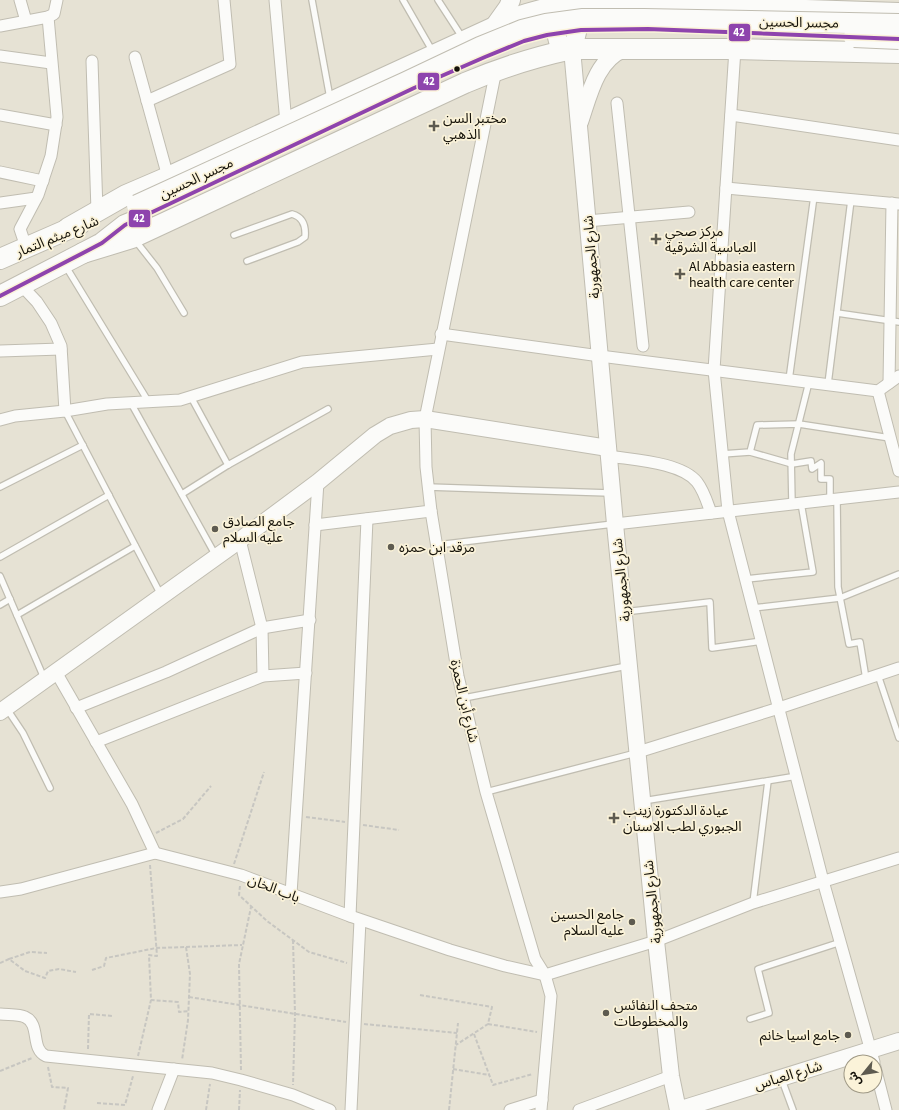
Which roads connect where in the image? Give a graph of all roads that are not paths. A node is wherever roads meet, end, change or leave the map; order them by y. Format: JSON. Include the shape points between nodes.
{"nodes":[{"id":1,"x":20,"y":0,"type":"edge"},
{"id":2,"x":57,"y":0,"type":"edge"},
{"id":3,"x":224,"y":0,"type":"edge"},
{"id":4,"x":275,"y":0,"type":"edge"},
{"id":5,"x":312,"y":0,"type":"edge"},
{"id":6,"x":404,"y":0,"type":"edge"},
{"id":7,"x":438,"y":0,"type":"edge"},
{"id":8,"x":511,"y":0,"type":"edge"},
{"id":9,"x":579,"y":1,"type":"edge"},
{"id":10,"x":637,"y":2,"type":"edge"},
{"id":11,"x":737,"y":3,"type":"edge"},
{"id":12,"x":549,"y":4,"type":"edge"},
{"id":13,"x":899,"y":13,"type":"edge"},
{"id":14,"x":48,"y":17,"type":"junction"},
{"id":15,"x":26,"y":21,"type":"junction"},
{"id":16,"x":899,"y":24,"type":"edge"},
{"id":17,"x":0,"y":26,"type":"edge"},
{"id":18,"x":493,"y":28,"type":"junction"},
{"id":19,"x":899,"y":39,"type":"edge"},
{"id":20,"x":465,"y":41,"type":"junction"},
{"id":21,"x":735,"y":48,"type":"junction"},
{"id":22,"x":572,"y":49,"type":"junction"},
{"id":23,"x":624,"y":49,"type":"junction"},
{"id":24,"x":899,"y":53,"type":"edge"},
{"id":25,"x":434,"y":54,"type":"junction"},
{"id":26,"x":0,"y":56,"type":"edge"},
{"id":27,"x":135,"y":57,"type":"dead end"},
{"id":28,"x":92,"y":61,"type":"dead end"},
{"id":29,"x":52,"y":63,"type":"junction"},
{"id":30,"x":496,"y":70,"type":"junction"},
{"id":31,"x":147,"y":101,"type":"junction"},
{"id":32,"x":331,"y":102,"type":"junction"},
{"id":33,"x":617,"y":102,"type":"dead end"},
{"id":34,"x":0,"y":115,"type":"edge"},
{"id":35,"x":731,"y":115,"type":"junction"},
{"id":36,"x":286,"y":123,"type":"junction"},
{"id":37,"x":56,"y":125,"type":"junction"},
{"id":38,"x":578,"y":127,"type":"junction"},
{"id":39,"x":899,"y":140,"type":"edge"},
{"id":40,"x":0,"y":172,"type":"edge"},
{"id":41,"x":168,"y":177,"type":"junction"},
{"id":42,"x":42,"y":181,"type":"junction"},
{"id":43,"x":726,"y":188,"type":"junction"},
{"id":44,"x":814,"y":196,"type":"junction"},
{"id":45,"x":36,"y":198,"type":"junction"},
{"id":46,"x":851,"y":200,"type":"junction"},
{"id":47,"x":0,"y":203,"type":"edge"},
{"id":48,"x":896,"y":204,"type":"edge"},
{"id":49,"x":97,"y":211,"type":"junction"},
{"id":50,"x":140,"y":211,"type":"junction"},
{"id":51,"x":689,"y":212,"type":"dead end"},
{"id":52,"x":630,"y":217,"type":"junction"},
{"id":53,"x":587,"y":221,"type":"junction"},
{"id":54,"x":68,"y":228,"type":"junction"},
{"id":55,"x":234,"y":235,"type":"dead end"},
{"id":56,"x":132,"y":238,"type":"junction"},
{"id":57,"x":26,"y":248,"type":"junction"},
{"id":58,"x":83,"y":253,"type":"junction"},
{"id":59,"x":0,"y":259,"type":"edge"},
{"id":60,"x":247,"y":261,"type":"dead end"},
{"id":61,"x":63,"y":263,"type":"junction"},
{"id":62,"x":895,"y":271,"type":"edge"},
{"id":63,"x":21,"y":285,"type":"junction"},
{"id":64,"x":0,"y":296,"type":"edge"},
{"id":65,"x":184,"y":313,"type":"dead end"},
{"id":66,"x":837,"y":313,"type":"junction"},
{"id":67,"x":894,"y":321,"type":"edge"},
{"id":68,"x":441,"y":334,"type":"junction"},
{"id":69,"x":643,"y":346,"type":"dead end"},
{"id":70,"x":61,"y":349,"type":"junction"},
{"id":71,"x":438,"y":349,"type":"junction"},
{"id":72,"x":0,"y":351,"type":"edge"},
{"id":73,"x":600,"y":356,"type":"junction"},
{"id":74,"x":714,"y":370,"type":"junction"},
{"id":75,"x":899,"y":376,"type":"edge"},
{"id":76,"x":789,"y":380,"type":"junction"},
{"id":77,"x":809,"y":382,"type":"junction"},
{"id":78,"x":889,"y":383,"type":"junction"},
{"id":79,"x":828,"y":384,"type":"junction"},
{"id":80,"x":878,"y":391,"type":"junction"},
{"id":81,"x":191,"y":397,"type":"junction"},
{"id":82,"x":148,"y":402,"type":"junction"},
{"id":83,"x":131,"y":403,"type":"junction"},
{"id":84,"x":328,"y":409,"type":"dead end"},
{"id":85,"x":65,"y":411,"type":"junction"},
{"id":86,"x":424,"y":419,"type":"junction"},
{"id":87,"x":0,"y":420,"type":"edge"},
{"id":88,"x":799,"y":424,"type":"junction"},
{"id":89,"x":890,"y":438,"type":"junction"},
{"id":90,"x":83,"y":445,"type":"junction"},
{"id":91,"x":609,"y":452,"type":"junction"},
{"id":92,"x":750,"y":452,"type":"junction"},
{"id":93,"x":722,"y":454,"type":"junction"},
{"id":94,"x":792,"y":464,"type":"junction"},
{"id":95,"x":228,"y":465,"type":"junction"},
{"id":96,"x":899,"y":471,"type":"edge"},
{"id":97,"x":318,"y":482,"type":"junction"},
{"id":98,"x":0,"y":486,"type":"edge"},
{"id":99,"x":428,"y":487,"type":"junction"},
{"id":100,"x":899,"y":492,"type":"edge"},
{"id":101,"x":613,"y":493,"type":"junction"},
{"id":102,"x":182,"y":494,"type":"junction"},
{"id":103,"x":109,"y":495,"type":"junction"},
{"id":104,"x":834,"y":499,"type":"junction"},
{"id":105,"x":796,"y":503,"type":"junction"},
{"id":106,"x":431,"y":511,"type":"junction"},
{"id":107,"x":728,"y":511,"type":"junction"},
{"id":108,"x":712,"y":513,"type":"junction"},
{"id":109,"x":367,"y":519,"type":"junction"},
{"id":110,"x":615,"y":524,"type":"junction"},
{"id":111,"x":315,"y":526,"type":"junction"},
{"id":112,"x":240,"y":540,"type":"junction"},
{"id":113,"x":437,"y":545,"type":"junction"},
{"id":114,"x":135,"y":546,"type":"junction"},
{"id":115,"x":0,"y":557,"type":"edge"},
{"id":116,"x":216,"y":557,"type":"junction"},
{"id":117,"x":899,"y":574,"type":"edge"},
{"id":118,"x":0,"y":576,"type":"edge"},
{"id":119,"x":746,"y":579,"type":"junction"},
{"id":120,"x":161,"y":596,"type":"junction"},
{"id":121,"x":840,"y":598,"type":"junction"},
{"id":122,"x":10,"y":599,"type":"junction"},
{"id":123,"x":0,"y":605,"type":"edge"},
{"id":124,"x":753,"y":608,"type":"junction"},
{"id":125,"x":624,"y":612,"type":"junction"},
{"id":126,"x":17,"y":615,"type":"junction"},
{"id":127,"x":310,"y":620,"type":"junction"},
{"id":128,"x":262,"y":628,"type":"junction"},
{"id":129,"x":762,"y":641,"type":"junction"},
{"id":130,"x":629,"y":666,"type":"junction"},
{"id":131,"x":899,"y":668,"type":"edge"},
{"id":132,"x":306,"y":673,"type":"junction"},
{"id":133,"x":878,"y":675,"type":"junction"},
{"id":134,"x":50,"y":676,"type":"junction"},
{"id":135,"x":262,"y":676,"type":"junction"},
{"id":136,"x":866,"y":679,"type":"junction"},
{"id":137,"x":464,"y":698,"type":"junction"},
{"id":138,"x":76,"y":708,"type":"junction"},
{"id":139,"x":779,"y":708,"type":"junction"},
{"id":140,"x":3,"y":710,"type":"edge"},
{"id":141,"x":899,"y":738,"type":"edge"},
{"id":142,"x":96,"y":742,"type":"junction"},
{"id":143,"x":638,"y":752,"type":"junction"},
{"id":144,"x":797,"y":776,"type":"junction"},
{"id":145,"x":768,"y":781,"type":"junction"},
{"id":146,"x":50,"y":788,"type":"dead end"},
{"id":147,"x":486,"y":792,"type":"junction"},
{"id":148,"x":643,"y":801,"type":"junction"},
{"id":149,"x":152,"y":854,"type":"junction"},
{"id":150,"x":899,"y":858,"type":"edge"},
{"id":151,"x":823,"y":881,"type":"junction"},
{"id":152,"x":0,"y":892,"type":"edge"},
{"id":153,"x":291,"y":894,"type":"junction"},
{"id":154,"x":753,"y":902,"type":"junction"},
{"id":155,"x":355,"y":918,"type":"junction"},
{"id":156,"x":656,"y":940,"type":"junction"},
{"id":157,"x":841,"y":942,"type":"junction"},
{"id":158,"x":544,"y":975,"type":"junction"},
{"id":159,"x":0,"y":1014,"type":"edge"},
{"id":160,"x":750,"y":1019,"type":"dead end"},
{"id":161,"x":899,"y":1041,"type":"edge"},
{"id":162,"x":871,"y":1054,"type":"edge"},
{"id":163,"x":876,"y":1054,"type":"edge"},
{"id":164,"x":843,"y":1063,"type":"edge"},
{"id":165,"x":177,"y":1069,"type":"junction"},
{"id":166,"x":671,"y":1076,"type":"junction"},
{"id":167,"x":781,"y":1077,"type":"junction"},
{"id":168,"x":882,"y":1094,"type":"edge"},
{"id":169,"x":541,"y":1105,"type":"edge"},
{"id":170,"x":158,"y":1110,"type":"edge"},
{"id":171,"x":330,"y":1110,"type":"edge"},
{"id":172,"x":351,"y":1110,"type":"edge"},
{"id":173,"x":510,"y":1110,"type":"edge"},
{"id":174,"x":579,"y":1110,"type":"edge"},
{"id":175,"x":678,"y":1110,"type":"edge"},
{"id":176,"x":793,"y":1110,"type":"edge"},
{"id":177,"x":886,"y":1110,"type":"edge"}],
"edges":[{"from":1,"to":15,"type":"street"},
{"from":2,"to":14,"type":"street","via":[[54,14]]},
{"from":3,"to":31,"type":"street","via":[[230,64]]},
{"from":4,"to":36,"type":"street"},
{"from":5,"to":32,"type":"lane"},
{"from":6,"to":25,"type":"lane"},
{"from":7,"to":20,"type":"lane"},
{"from":8,"to":18,"type":"main road"},
{"from":9,"to":10,"type":"highway"},
{"from":9,"to":12,"type":"highway"},
{"from":9,"to":22,"type":"main road","via":[[578,36]]},
{"from":10,"to":11,"type":"highway"},
{"from":11,"to":13,"type":"highway"},
{"from":12,"to":18,"type":"highway"},
{"from":12,"to":22,"type":"main road","via":[[558,41],[562,46]]},
{"from":14,"to":15,"type":"street"},
{"from":14,"to":29,"type":"street"},
{"from":15,"to":17,"type":"street"},
{"from":16,"to":50,"type":"highway","name":"مجسر الحسين","bridge":true,"via":[[644,19],[583,19],[546,24],[522,30],[480,47]]},
{"from":18,"to":20,"type":"highway"},
{"from":19,"to":50,"type":"highway","name":"مجسر الحسين","bridge":true,"via":[[648,30],[581,30],[547,35],[524,41],[485,57]]},
{"from":20,"to":25,"type":"highway"},
{"from":21,"to":23,"type":"highway"},
{"from":21,"to":24,"type":"highway"},
{"from":21,"to":35,"type":"street"},
{"from":22,"to":23,"type":"highway"},
{"from":22,"to":30,"type":"highway","via":[[528,59]]},
{"from":22,"to":38,"type":"main road","name":"شارع الجمهورية"},
{"from":23,"to":38,"type":"main road","via":[[610,56],[599,71]]},
{"from":25,"to":32,"type":"highway"},
{"from":26,"to":29,"type":"street"},
{"from":27,"to":31,"type":"street"},
{"from":28,"to":49,"type":"street"},
{"from":29,"to":37,"type":"street"},
{"from":30,"to":56,"type":"highway"},
{"from":30,"to":68,"type":"street","name":"شارع أبن الحمزة"},
{"from":31,"to":41,"type":"street"},
{"from":32,"to":36,"type":"highway"},
{"from":33,"to":52,"type":"street"},
{"from":34,"to":37,"type":"street"},
{"from":35,"to":39,"type":"street"},
{"from":35,"to":43,"type":"street"},
{"from":36,"to":41,"type":"highway"},
{"from":37,"to":42,"type":"street","via":[[51,156]]},
{"from":38,"to":53,"type":"main road","name":"شارع الجمهورية"},
{"from":40,"to":42,"type":"street"},
{"from":41,"to":49,"type":"highway"},
{"from":42,"to":45,"type":"street"},
{"from":43,"to":44,"type":"street"},
{"from":43,"to":74,"type":"street"},
{"from":44,"to":46,"type":"street"},
{"from":44,"to":76,"type":"lane"},
{"from":45,"to":47,"type":"street"},
{"from":45,"to":57,"type":"street","via":[[20,228]]},
{"from":46,"to":48,"type":"street"},
{"from":46,"to":66,"type":"lane"},
{"from":48,"to":62,"type":"street"},
{"from":49,"to":54,"type":"highway"},
{"from":50,"to":54,"type":"highway","name":"شارع ميثم التمار"},
{"from":50,"to":58,"type":"highway","name":"شارع ميثم التمار","via":[[102,242]]},
{"from":51,"to":52,"type":"street"},
{"from":52,"to":53,"type":"street"},
{"from":52,"to":69,"type":"street"},
{"from":53,"to":73,"type":"main road","name":"شارع الجمهورية"},
{"from":54,"to":57,"type":"highway","name":"شارع ميثم التمار"},
{"from":55,"to":60,"type":"lane","via":[[292,214],[303,222],[305,237],[298,242]]},
{"from":56,"to":58,"type":"highway"},
{"from":56,"to":65,"type":"lane","via":[[157,268]]},
{"from":57,"to":59,"type":"highway","name":"شارع ميثم التمار"},
{"from":58,"to":61,"type":"highway","name":"شارع ميثم التمار"},
{"from":61,"to":63,"type":"highway","name":"شارع ميثم التمار"},
{"from":61,"to":82,"type":"lane"},
{"from":62,"to":67,"type":"street"},
{"from":63,"to":64,"type":"highway","name":"شارع ميثم التمار"},
{"from":63,"to":70,"type":"street","via":[[51,323]]},
{"from":66,"to":67,"type":"lane"},
{"from":66,"to":79,"type":"lane"},
{"from":67,"to":78,"type":"street"},
{"from":68,"to":71,"type":"street","name":"شارع أبن الحمزة"},
{"from":68,"to":73,"type":"street"},
{"from":70,"to":72,"type":"street"},
{"from":70,"to":85,"type":"street"},
{"from":71,"to":81,"type":"street","via":[[302,362]]},
{"from":71,"to":86,"type":"street","name":"شارع أبن الحمزة"},
{"from":73,"to":74,"type":"street"},
{"from":73,"to":91,"type":"main road","name":"شارع الجمهورية"},
{"from":74,"to":76,"type":"street"},
{"from":74,"to":93,"type":"street"},
{"from":75,"to":78,"type":"street"},
{"from":76,"to":77,"type":"street"},
{"from":77,"to":79,"type":"street"},
{"from":77,"to":88,"type":"lane"},
{"from":78,"to":80,"type":"street"},
{"from":79,"to":80,"type":"street"},
{"from":80,"to":89,"type":"street"},
{"from":81,"to":82,"type":"street"},
{"from":81,"to":95,"type":"lane"},
{"from":82,"to":83,"type":"street"},
{"from":83,"to":85,"type":"street"},
{"from":83,"to":102,"type":"lane"},
{"from":84,"to":95,"type":"lane"},
{"from":85,"to":87,"type":"street"},
{"from":85,"to":90,"type":"lane"},
{"from":86,"to":91,"type":"main road"},
{"from":86,"to":97,"type":"main road","via":[[390,426],[375,435]]},
{"from":86,"to":99,"type":"street","name":"شارع أبن الحمزة"},
{"from":88,"to":89,"type":"lane"},
{"from":88,"to":92,"type":"lane","via":[[757,425]]},
{"from":88,"to":94,"type":"lane","via":[[791,454]]},
{"from":89,"to":96,"type":"street"},
{"from":90,"to":98,"type":"lane"},
{"from":90,"to":103,"type":"lane"},
{"from":91,"to":101,"type":"main road","name":"شارع الجمهورية"},
{"from":91,"to":108,"type":"street","via":[[684,472],[696,481]]},
{"from":92,"to":93,"type":"lane"},
{"from":92,"to":94,"type":"lane"},
{"from":93,"to":107,"type":"street"},
{"from":94,"to":104,"type":"lane","via":[[811,461],[812,469],[821,463],[821,479],[830,479]]},
{"from":94,"to":105,"type":"lane"},
{"from":95,"to":102,"type":"lane"},
{"from":97,"to":111,"type":"street"},
{"from":97,"to":112,"type":"main road"},
{"from":99,"to":101,"type":"lane"},
{"from":99,"to":106,"type":"street","name":"شارع أبن الحمزة"},
{"from":100,"to":104,"type":"street"},
{"from":101,"to":110,"type":"main road","name":"شارع الجمهورية"},
{"from":102,"to":116,"type":"lane"},
{"from":103,"to":114,"type":"lane"},
{"from":103,"to":115,"type":"lane"},
{"from":104,"to":105,"type":"street"},
{"from":104,"to":121,"type":"lane"},
{"from":105,"to":107,"type":"street"},
{"from":105,"to":119,"type":"lane","via":[[813,572]]},
{"from":106,"to":109,"type":"street"},
{"from":106,"to":113,"type":"street","name":"شارع أبن الحمزة"},
{"from":107,"to":108,"type":"street"},
{"from":107,"to":119,"type":"street"},
{"from":108,"to":110,"type":"street"},
{"from":109,"to":111,"type":"street"},
{"from":109,"to":155,"type":"street"},
{"from":110,"to":113,"type":"lane"},
{"from":110,"to":125,"type":"main road","name":"شارع الجمهورية"},
{"from":111,"to":127,"type":"street"},
{"from":112,"to":116,"type":"main road"},
{"from":112,"to":128,"type":"street"},
{"from":113,"to":137,"type":"street","name":"شارع أبن الحمزة","via":[[458,676]]},
{"from":114,"to":120,"type":"lane"},
{"from":114,"to":126,"type":"lane"},
{"from":116,"to":120,"type":"main road"},
{"from":117,"to":121,"type":"lane"},
{"from":118,"to":122,"type":"lane"},
{"from":119,"to":124,"type":"street"},
{"from":120,"to":134,"type":"main road"},
{"from":121,"to":124,"type":"lane"},
{"from":121,"to":136,"type":"lane","via":[[849,644],[860,642]]},
{"from":122,"to":123,"type":"lane"},
{"from":122,"to":126,"type":"lane"},
{"from":124,"to":129,"type":"street"},
{"from":125,"to":129,"type":"lane","via":[[710,602],[712,648]]},
{"from":125,"to":130,"type":"main road","name":"شارع الجمهورية"},
{"from":126,"to":134,"type":"lane"},
{"from":127,"to":128,"type":"street"},
{"from":127,"to":132,"type":"street"},
{"from":128,"to":135,"type":"street"},
{"from":128,"to":138,"type":"street","via":[[166,672]]},
{"from":129,"to":139,"type":"street"},
{"from":130,"to":137,"type":"lane"},
{"from":130,"to":143,"type":"main road","name":"شارع الجمهورية"},
{"from":131,"to":133,"type":"street"},
{"from":132,"to":135,"type":"street"},
{"from":132,"to":153,"type":"street"},
{"from":133,"to":136,"type":"street"},
{"from":133,"to":141,"type":"lane"},
{"from":134,"to":138,"type":"street"},
{"from":134,"to":140,"type":"main road"},
{"from":135,"to":142,"type":"street"},
{"from":136,"to":139,"type":"street"},
{"from":137,"to":147,"type":"street","name":"شارع أبن الحمزة"},
{"from":138,"to":142,"type":"street"},
{"from":139,"to":143,"type":"street"},
{"from":139,"to":144,"type":"street"},
{"from":140,"to":146,"type":"lane","via":[[23,733]]},
{"from":142,"to":149,"type":"street","via":[[132,804],[148,837]]},
{"from":143,"to":147,"type":"lane"},
{"from":143,"to":148,"type":"main road","name":"شارع الجمهورية"},
{"from":144,"to":145,"type":"lane"},
{"from":144,"to":151,"type":"street"},
{"from":145,"to":148,"type":"lane"},
{"from":145,"to":154,"type":"lane"},
{"from":147,"to":158,"type":"street","name":"شارع أبن الحمزة","via":[[535,959]]},
{"from":148,"to":156,"type":"main road","name":"شارع الجمهورية"},
{"from":149,"to":152,"type":"street","name":"باب الخان"},
{"from":149,"to":153,"type":"street","name":"باب الخان","via":[[236,874]]},
{"from":150,"to":151,"type":"street"},
{"from":151,"to":154,"type":"street"},
{"from":151,"to":157,"type":"street"},
{"from":153,"to":155,"type":"street","name":"باب الخان"},
{"from":154,"to":156,"type":"street"},
{"from":155,"to":158,"type":"street","name":"باب الخان","via":[[505,966]]},
{"from":155,"to":172,"type":"street","via":[[358,966]]},
{"from":156,"to":158,"type":"street"},
{"from":156,"to":166,"type":"main road","name":"شارع الجمهورية"},
{"from":157,"to":160,"type":"lane","via":[[758,969],[769,1014]]},
{"from":157,"to":162,"type":"street"},
{"from":158,"to":169,"type":"street","name":"شارع أبن الحمزة","via":[[551,996]]},
{"from":159,"to":165,"type":"street","via":[[24,1016],[30,1020],[38,1049],[44,1055]]},
{"from":161,"to":163,"type":"main road","name":"شارع العباس"},
{"from":164,"to":167,"type":"main road","name":"شارع العباس"},
{"from":165,"to":170,"type":"street"},
{"from":165,"to":171,"type":"street","via":[[241,1080],[293,1095]]},
{"from":166,"to":174,"type":"street"},
{"from":166,"to":175,"type":"main road","name":"شارع الجمهورية"},
{"from":167,"to":175,"type":"main road","name":"شارع العباس"},
{"from":167,"to":176,"type":"lane"},
{"from":168,"to":177,"type":"street"},
{"from":169,"to":173,"type":"street"}]}
